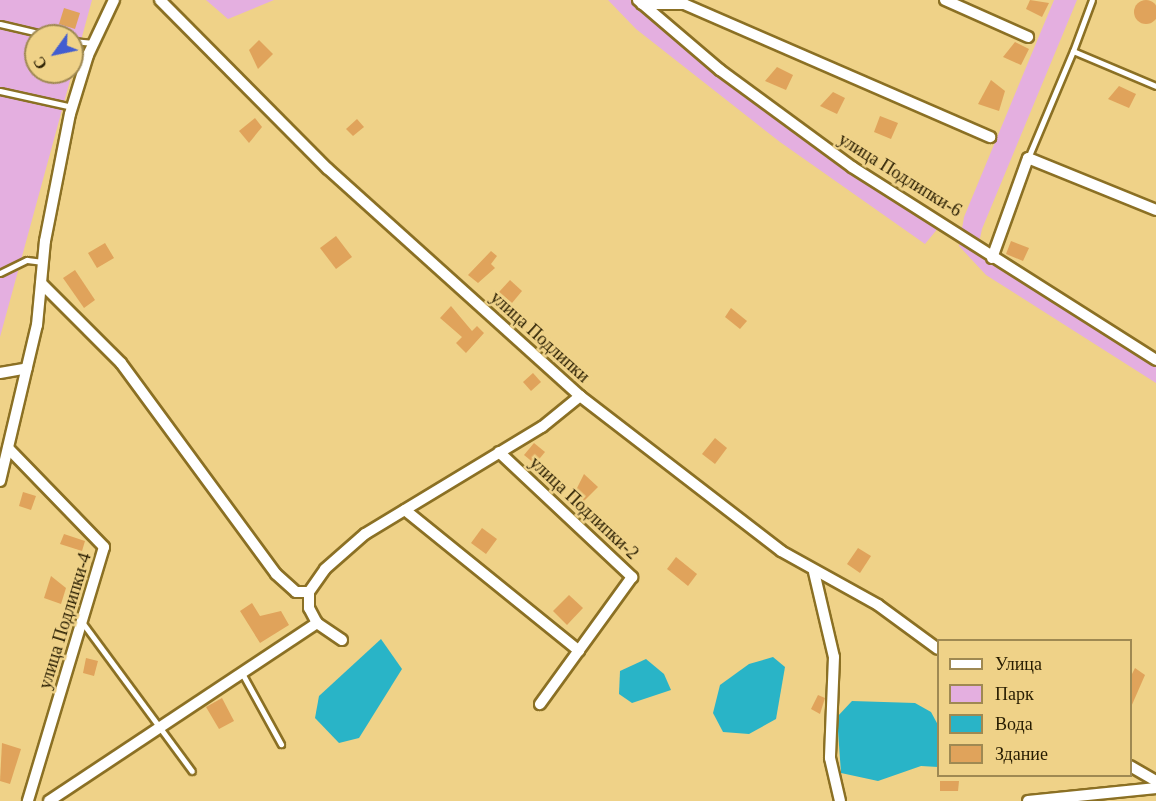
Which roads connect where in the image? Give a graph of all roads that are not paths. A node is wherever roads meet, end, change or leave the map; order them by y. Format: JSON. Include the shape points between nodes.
{"nodes":[{"id":1,"x":114,"y":0,"type":"edge"},
{"id":2,"x":160,"y":0,"type":"edge"},
{"id":3,"x":945,"y":0,"type":"edge"},
{"id":4,"x":1092,"y":0,"type":"edge"},
{"id":5,"x":640,"y":2,"type":"edge"},
{"id":6,"x":0,"y":24,"type":"edge"},
{"id":7,"x":24,"y":30,"type":"edge"},
{"id":8,"x":1028,"y":36,"type":"dead end"},
{"id":9,"x":84,"y":42,"type":"edge"},
{"id":10,"x":94,"y":43,"type":"junction"},
{"id":11,"x":1073,"y":51,"type":"junction"},
{"id":12,"x":1156,"y":86,"type":"edge"},
{"id":13,"x":0,"y":91,"type":"edge"},
{"id":14,"x":72,"y":107,"type":"junction"},
{"id":15,"x":990,"y":137,"type":"dead end"},
{"id":16,"x":1028,"y":158,"type":"junction"},
{"id":17,"x":1156,"y":210,"type":"edge"},
{"id":18,"x":992,"y":258,"type":"junction"},
{"id":19,"x":43,"y":262,"type":"junction"},
{"id":20,"x":0,"y":273,"type":"edge"},
{"id":21,"x":41,"y":283,"type":"junction"},
{"id":22,"x":1156,"y":360,"type":"edge"},
{"id":23,"x":27,"y":368,"type":"junction"},
{"id":24,"x":0,"y":373,"type":"edge"},
{"id":25,"x":580,"y":396,"type":"junction"},
{"id":26,"x":4,"y":448,"type":"edge"},
{"id":27,"x":499,"y":452,"type":"junction"},
{"id":28,"x":0,"y":482,"type":"edge"},
{"id":29,"x":405,"y":510,"type":"junction"},
{"id":30,"x":814,"y":572,"type":"junction"},
{"id":31,"x":309,"y":592,"type":"junction"},
{"id":32,"x":81,"y":621,"type":"junction"},
{"id":33,"x":317,"y":623,"type":"junction"},
{"id":34,"x":342,"y":640,"type":"dead end"},
{"id":35,"x":937,"y":648,"type":"edge"},
{"id":36,"x":579,"y":651,"type":"junction"},
{"id":37,"x":243,"y":675,"type":"junction"},
{"id":38,"x":540,"y":704,"type":"dead end"},
{"id":39,"x":160,"y":726,"type":"junction"},
{"id":40,"x":281,"y":744,"type":"dead end"},
{"id":41,"x":1132,"y":767,"type":"edge"},
{"id":42,"x":192,"y":771,"type":"dead end"},
{"id":43,"x":1156,"y":781,"type":"edge"},
{"id":44,"x":1156,"y":788,"type":"edge"},
{"id":45,"x":28,"y":801,"type":"edge"},
{"id":46,"x":49,"y":801,"type":"edge"},
{"id":47,"x":840,"y":801,"type":"edge"},
{"id":48,"x":1028,"y":801,"type":"edge"}],
"edges":[{"from":1,"to":10,"type":"street"},
{"from":2,"to":25,"type":"street","name":"улица Подлипки","via":[[328,169]]},
{"from":3,"to":8,"type":"street"},
{"from":4,"to":11,"type":"lane"},
{"from":5,"to":15,"type":"street","via":[[684,4]]},
{"from":5,"to":18,"type":"street","name":"улица Подлипки-6","via":[[852,167],[962,233]]},
{"from":6,"to":7,"type":"lane"},
{"from":9,"to":10,"type":"lane"},
{"from":10,"to":14,"type":"street"},
{"from":11,"to":12,"type":"lane"},
{"from":11,"to":16,"type":"lane"},
{"from":13,"to":14,"type":"lane"},
{"from":14,"to":19,"type":"street"},
{"from":16,"to":17,"type":"street"},
{"from":16,"to":18,"type":"street"},
{"from":18,"to":22,"type":"street","name":"улица Подлипки-6"},
{"from":19,"to":20,"type":"lane","via":[[27,260]]},
{"from":19,"to":21,"type":"street"},
{"from":21,"to":23,"type":"street"},
{"from":21,"to":31,"type":"street","via":[[121,363],[276,574],[296,592]]},
{"from":23,"to":24,"type":"street"},
{"from":23,"to":26,"type":"street"},
{"from":25,"to":27,"type":"street","name":"улица Подлипки-2","via":[[542,427]]},
{"from":25,"to":30,"type":"street","name":"улица Подлипки"},
{"from":26,"to":28,"type":"street"},
{"from":26,"to":32,"type":"street","name":"улица Подлипки-4","via":[[104,547]]},
{"from":27,"to":29,"type":"street","name":"улица Подлипки-2"},
{"from":27,"to":36,"type":"street","name":"улица Подлипки-2","via":[[630,571],[632,577]]},
{"from":29,"to":31,"type":"street","name":"улица Подлипки-2","via":[[365,534],[325,569]]},
{"from":29,"to":36,"type":"street"},
{"from":30,"to":35,"type":"street","name":"улица Подлипки","via":[[878,605]]},
{"from":30,"to":47,"type":"street","via":[[834,657],[830,758]]},
{"from":31,"to":33,"type":"street"},
{"from":32,"to":39,"type":"lane"},
{"from":32,"to":45,"type":"street","name":"улица Подлипки-4"},
{"from":33,"to":34,"type":"street"},
{"from":33,"to":37,"type":"street"},
{"from":36,"to":38,"type":"street","name":"улица Подлипки-2"},
{"from":37,"to":39,"type":"street"},
{"from":37,"to":40,"type":"lane"},
{"from":39,"to":42,"type":"lane"},
{"from":39,"to":46,"type":"street"},
{"from":41,"to":43,"type":"street"},
{"from":44,"to":48,"type":"street"}]}
